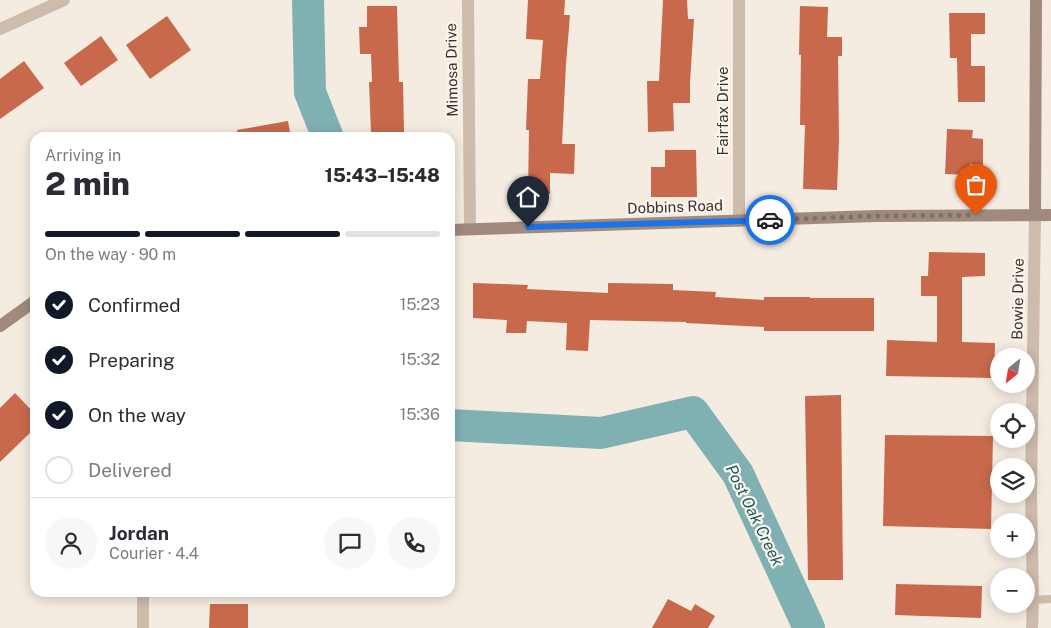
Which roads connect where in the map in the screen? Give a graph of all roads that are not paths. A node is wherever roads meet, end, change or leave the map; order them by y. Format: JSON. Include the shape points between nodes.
{"nodes":[{"id":1,"x":64,"y":0,"type":"edge"},
{"id":2,"x":468,"y":0,"type":"edge"},
{"id":3,"x":739,"y":0,"type":"edge"},
{"id":4,"x":1036,"y":0,"type":"edge"},
{"id":5,"x":0,"y":29,"type":"edge"},
{"id":6,"x":1035,"y":215,"type":"junction"},
{"id":7,"x":1051,"y":215,"type":"edge"},
{"id":8,"x":739,"y":221,"type":"junction"},
{"id":9,"x":470,"y":229,"type":"junction"},
{"id":10,"x":455,"y":230,"type":"edge"},
{"id":11,"x":30,"y":305,"type":"edge"},
{"id":12,"x":0,"y":326,"type":"edge"},
{"id":13,"x":1032,"y":568,"type":"edge"},
{"id":14,"x":143,"y":597,"type":"edge"},
{"id":15,"x":1051,"y":599,"type":"edge"},
{"id":16,"x":1035,"y":600,"type":"edge"},
{"id":17,"x":1033,"y":613,"type":"edge"},
{"id":18,"x":143,"y":628,"type":"edge"},
{"id":19,"x":1032,"y":628,"type":"edge"}],
"edges":[{"from":1,"to":5,"type":"street"},
{"from":2,"to":9,"type":"street","name":"Mimosa Drive"},
{"from":3,"to":8,"type":"street","name":"Fairfax Drive"},
{"from":4,"to":6,"type":"street","name":"Bowie Drive"},
{"from":6,"to":7,"type":"street","name":"Dobbins Road"},
{"from":6,"to":8,"type":"street","name":"Dobbins Road"},
{"from":6,"to":13,"type":"street","name":"Bowie Drive"},
{"from":8,"to":9,"type":"street","name":"Dobbins Road"},
{"from":9,"to":10,"type":"street","name":"Dobbins Road"},
{"from":11,"to":12,"type":"street"},
{"from":14,"to":18,"type":"street"},
{"from":15,"to":16,"type":"lane"},
{"from":17,"to":19,"type":"street","name":"Bowie Drive"}]}
